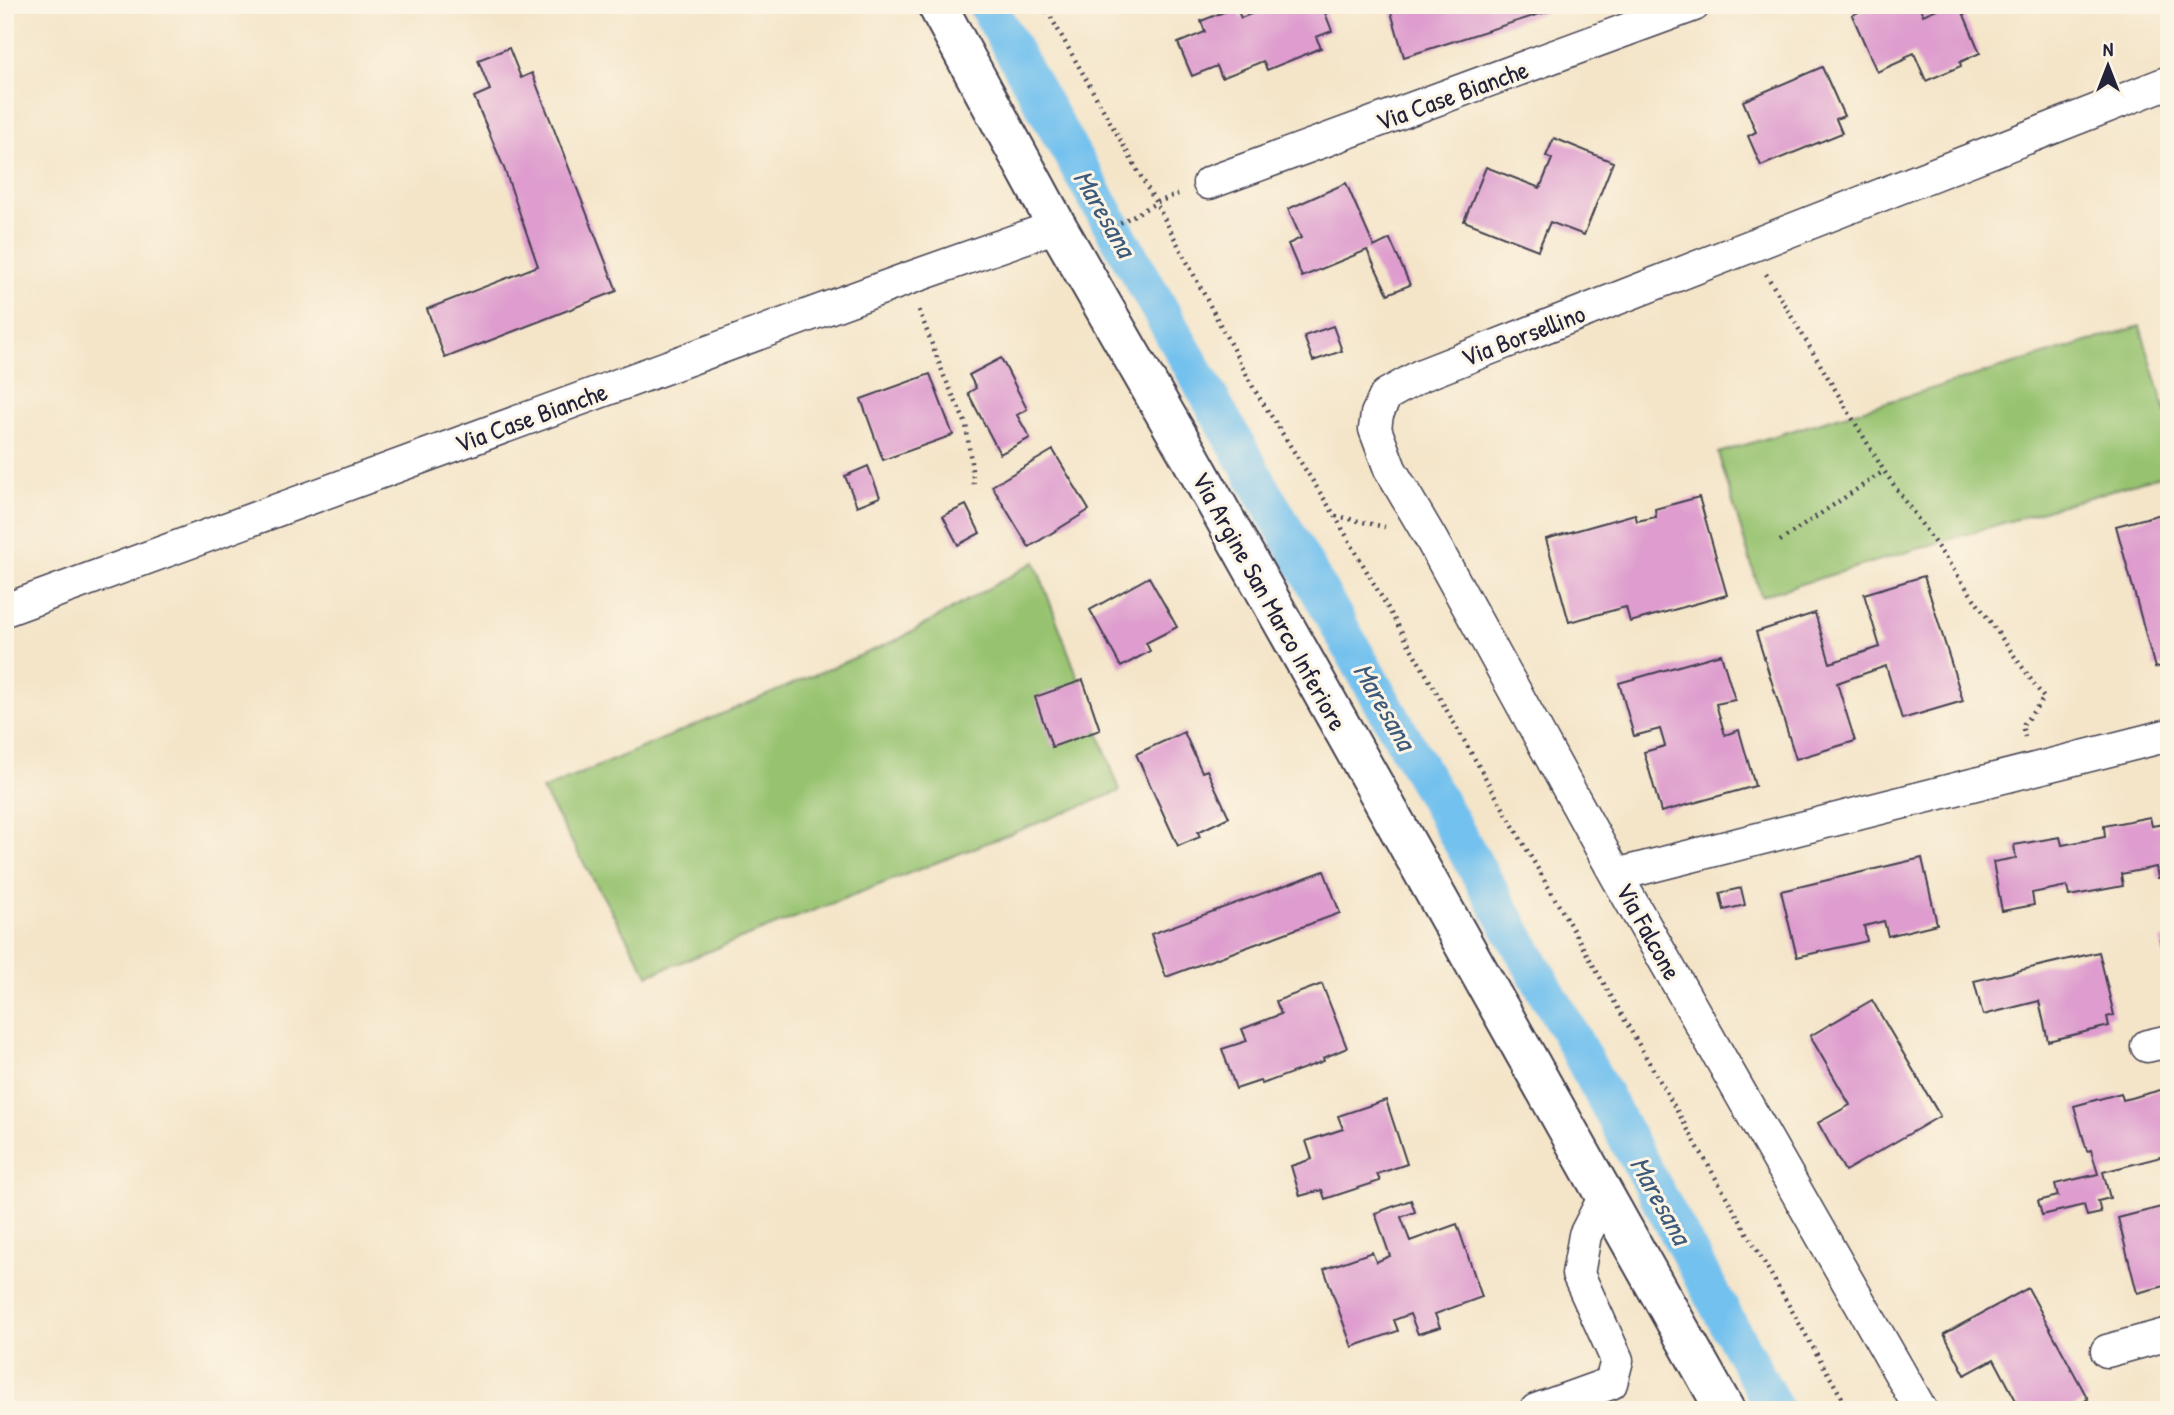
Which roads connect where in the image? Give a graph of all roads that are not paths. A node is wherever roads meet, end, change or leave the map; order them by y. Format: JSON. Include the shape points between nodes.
{"nodes":[{"id":1,"x":937,"y":5,"type":"edge"},
{"id":2,"x":1694,"y":5,"type":"edge"},
{"id":3,"x":2169,"y":82,"type":"edge"},
{"id":4,"x":1209,"y":183,"type":"dead end"},
{"id":5,"x":1057,"y":226,"type":"junction"},
{"id":6,"x":5,"y":610,"type":"edge"},
{"id":7,"x":2169,"y":735,"type":"edge"},
{"id":8,"x":1616,"y":875,"type":"junction"},
{"id":9,"x":1605,"y":1196,"type":"junction"},
{"id":10,"x":2169,"y":1334,"type":"edge"},
{"id":11,"x":2107,"y":1351,"type":"dead end"},
{"id":12,"x":1536,"y":1410,"type":"edge"},
{"id":13,"x":1725,"y":1410,"type":"edge"},
{"id":14,"x":1921,"y":1410,"type":"edge"}],
"edges":[{"from":1,"to":5,"type":"street","name":"Via Argine San Marco Inferiore"},
{"from":2,"to":4,"type":"street","name":"Via Case Bianche"},
{"from":3,"to":8,"type":"street","name":"Via Borsellino","via":[[1422,375],[1386,395],[1375,429],[1390,470]]},
{"from":5,"to":6,"type":"street","name":"Via Case Bianche"},
{"from":5,"to":9,"type":"street","name":"Via Argine San Marco Inferiore"},
{"from":7,"to":8,"type":"street","name":"Via Falcone"},
{"from":8,"to":14,"type":"street","name":"Via Falcone"},
{"from":9,"to":12,"type":"street","via":[[1586,1234],[1578,1274],[1617,1360],[1611,1383]]},
{"from":9,"to":13,"type":"street","name":"Via Argine San Marco Inferiore"},
{"from":10,"to":11,"type":"street"}]}
